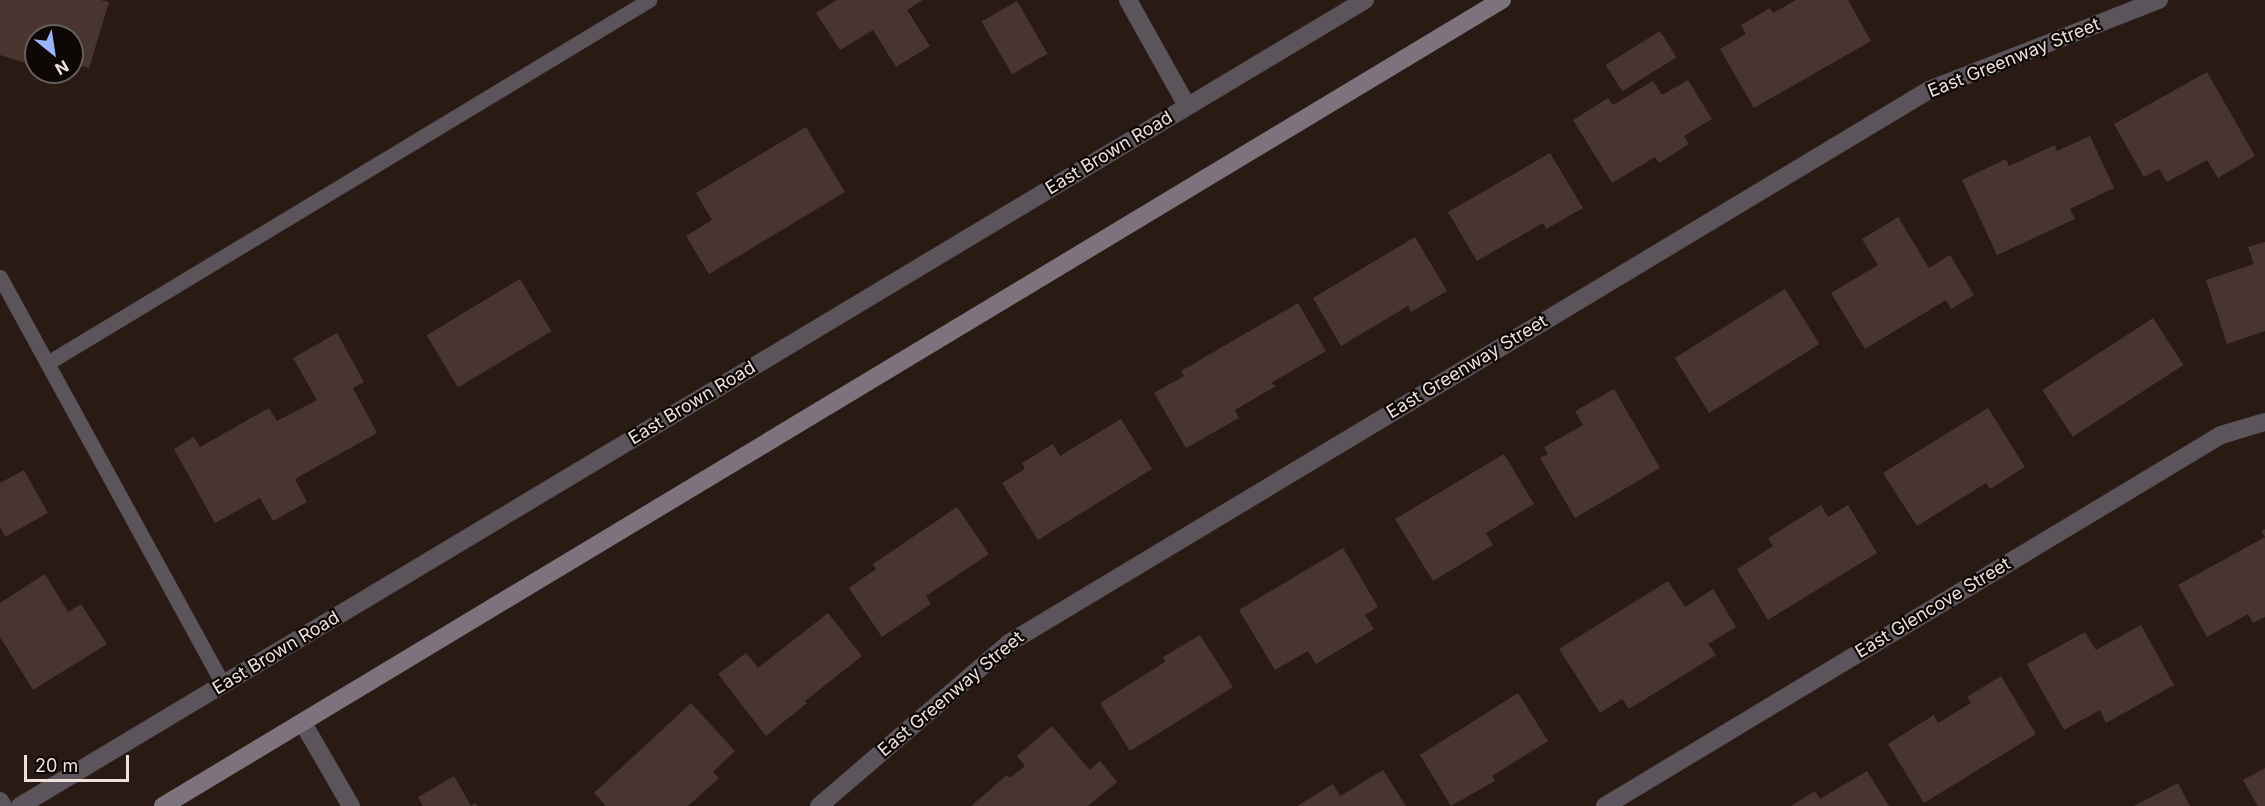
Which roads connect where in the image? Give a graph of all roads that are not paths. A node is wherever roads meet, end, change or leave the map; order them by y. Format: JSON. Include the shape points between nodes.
{"nodes":[{"id":1,"x":649,"y":0,"type":"edge"},
{"id":2,"x":1128,"y":0,"type":"edge"},
{"id":3,"x":1365,"y":0,"type":"edge"},
{"id":4,"x":1502,"y":0,"type":"edge"},
{"id":5,"x":2159,"y":0,"type":"edge"},
{"id":6,"x":1187,"y":106,"type":"junction"},
{"id":7,"x":0,"y":277,"type":"edge"},
{"id":8,"x":49,"y":362,"type":"junction"},
{"id":9,"x":2265,"y":422,"type":"edge"},
{"id":10,"x":223,"y":685,"type":"junction"},
{"id":11,"x":303,"y":723,"type":"junction"},
{"id":12,"x":0,"y":801,"type":"edge"},
{"id":13,"x":3,"y":806,"type":"edge"},
{"id":14,"x":20,"y":806,"type":"edge"},
{"id":15,"x":163,"y":806,"type":"edge"},
{"id":16,"x":351,"y":806,"type":"edge"},
{"id":17,"x":819,"y":806,"type":"edge"},
{"id":18,"x":1605,"y":806,"type":"edge"}],
"edges":[{"from":1,"to":8,"type":"lane"},
{"from":2,"to":6,"type":"street"},
{"from":3,"to":6,"type":"street","name":"East Brown Road"},
{"from":4,"to":11,"type":"main road"},
{"from":5,"to":17,"type":"street","name":"East Greenway Street","via":[[1929,90],[1009,642]]},
{"from":6,"to":10,"type":"street","name":"East Brown Road"},
{"from":7,"to":8,"type":"lane"},
{"from":8,"to":10,"type":"lane"},
{"from":9,"to":18,"type":"street","name":"East Glencove Street","via":[[2221,435]]},
{"from":10,"to":14,"type":"street","name":"East Brown Road"},
{"from":11,"to":15,"type":"main road"},
{"from":11,"to":16,"type":"street"},
{"from":12,"to":13,"type":"street"}]}
